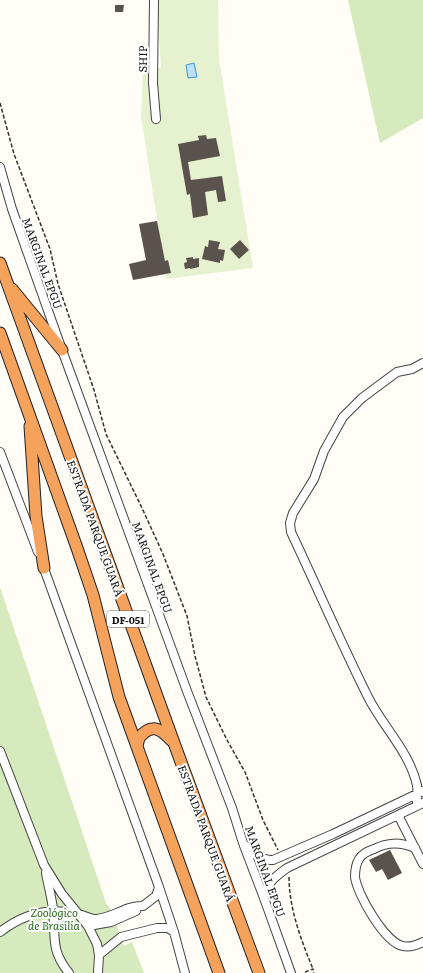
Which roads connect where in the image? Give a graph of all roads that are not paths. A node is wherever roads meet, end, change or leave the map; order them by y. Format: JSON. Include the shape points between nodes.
{"nodes":[{"id":1,"x":154,"y":0,"type":"edge"},
{"id":2,"x":156,"y":119,"type":"dead end"},
{"id":3,"x":0,"y":167,"type":"edge"},
{"id":4,"x":0,"y":263,"type":"edge"},
{"id":5,"x":7,"y":283,"type":"junction"},
{"id":6,"x":0,"y":333,"type":"edge"},
{"id":7,"x":62,"y":350,"type":"junction"},
{"id":8,"x":423,"y":363,"type":"edge"},
{"id":9,"x":29,"y":414,"type":"junction"},
{"id":10,"x":0,"y":452,"type":"edge"},
{"id":11,"x":44,"y":568,"type":"junction"},
{"id":12,"x":174,"y":743,"type":"junction"},
{"id":13,"x":137,"y":746,"type":"junction"},
{"id":14,"x":0,"y":751,"type":"edge"},
{"id":15,"x":420,"y":792,"type":"edge"},
{"id":16,"x":420,"y":805,"type":"edge"},
{"id":17,"x":398,"y":815,"type":"junction"},
{"id":18,"x":243,"y":843,"type":"junction"},
{"id":19,"x":415,"y":848,"type":"junction"},
{"id":20,"x":44,"y":864,"type":"junction"},
{"id":21,"x":423,"y":864,"type":"edge"},
{"id":22,"x":160,"y":887,"type":"junction"},
{"id":23,"x":264,"y":898,"type":"junction"},
{"id":24,"x":143,"y":906,"type":"junction"},
{"id":25,"x":53,"y":910,"type":"junction"},
{"id":26,"x":79,"y":914,"type":"junction"},
{"id":27,"x":88,"y":926,"type":"junction"},
{"id":28,"x":0,"y":932,"type":"edge"},
{"id":29,"x":174,"y":932,"type":"junction"},
{"id":30,"x":423,"y":942,"type":"edge"},
{"id":31,"x":99,"y":955,"type":"junction"},
{"id":32,"x":69,"y":973,"type":"edge"},
{"id":33,"x":98,"y":973,"type":"edge"},
{"id":34,"x":185,"y":973,"type":"edge"},
{"id":35,"x":219,"y":973,"type":"edge"},
{"id":36,"x":259,"y":973,"type":"edge"},
{"id":37,"x":291,"y":973,"type":"edge"}],
"edges":[{"from":1,"to":2,"type":"street","name":"SHIP","via":[[153,83]]},
{"from":3,"to":7,"type":"street","name":"MARGINAL EPGU","via":[[12,209]]},
{"from":4,"to":5,"type":"highway","name":"ESTRADA PARQUE GUARÁ","number":"DF-051"},
{"from":5,"to":7,"type":"highway"},
{"from":5,"to":12,"type":"highway","name":"ESTRADA PARQUE GUARÁ","number":"DF-051"},
{"from":6,"to":9,"type":"highway","number":"DF-051"},
{"from":7,"to":18,"type":"street","name":"MARGINAL EPGU"},
{"from":8,"to":15,"type":"street","via":[[412,369],[397,372],[362,398],[343,417],[290,523],[291,532],[369,698],[407,758]]},
{"from":9,"to":11,"type":"highway","via":[[36,516]]},
{"from":9,"to":13,"type":"highway","number":"DF-051","via":[[80,555],[119,697]]},
{"from":10,"to":11,"type":"street"},
{"from":11,"to":22,"type":"street"},
{"from":12,"to":13,"type":"highway","via":[[164,732],[151,728],[139,738]]},
{"from":12,"to":36,"type":"highway","name":"ESTRADA PARQUE GUARÁ","number":"DF-051"},
{"from":13,"to":35,"type":"highway","number":"DF-051"},
{"from":14,"to":20,"type":"street"},
{"from":15,"to":16,"type":"street"},
{"from":15,"to":18,"type":"street","via":[[273,860],[267,860],[254,853]]},
{"from":16,"to":17,"type":"street"},
{"from":17,"to":19,"type":"street"},
{"from":17,"to":23,"type":"street","via":[[287,868],[269,883]]},
{"from":18,"to":23,"type":"street","name":"MARGINAL EPGU"},
{"from":19,"to":21,"type":"street"},
{"from":19,"to":30,"type":"street","via":[[406,844],[390,843],[371,850],[359,858],[355,878],[365,903],[391,939],[402,946]]},
{"from":20,"to":25,"type":"street"},
{"from":20,"to":26,"type":"street","via":[[62,894]]},
{"from":22,"to":24,"type":"street","via":[[156,896]]},
{"from":22,"to":29,"type":"street"},
{"from":23,"to":37,"type":"street","name":"MARGINAL EPGU"},
{"from":24,"to":26,"type":"street","via":[[98,919]]},
{"from":24,"to":27,"type":"street","via":[[111,922]]},
{"from":25,"to":26,"type":"street"},
{"from":25,"to":28,"type":"street","via":[[29,916]]},
{"from":25,"to":32,"type":"street","via":[[57,956]]},
{"from":26,"to":27,"type":"street"},
{"from":27,"to":31,"type":"street"},
{"from":29,"to":31,"type":"street","via":[[168,928],[157,928],[121,938]]},
{"from":29,"to":34,"type":"street"},
{"from":31,"to":33,"type":"street"}]}
